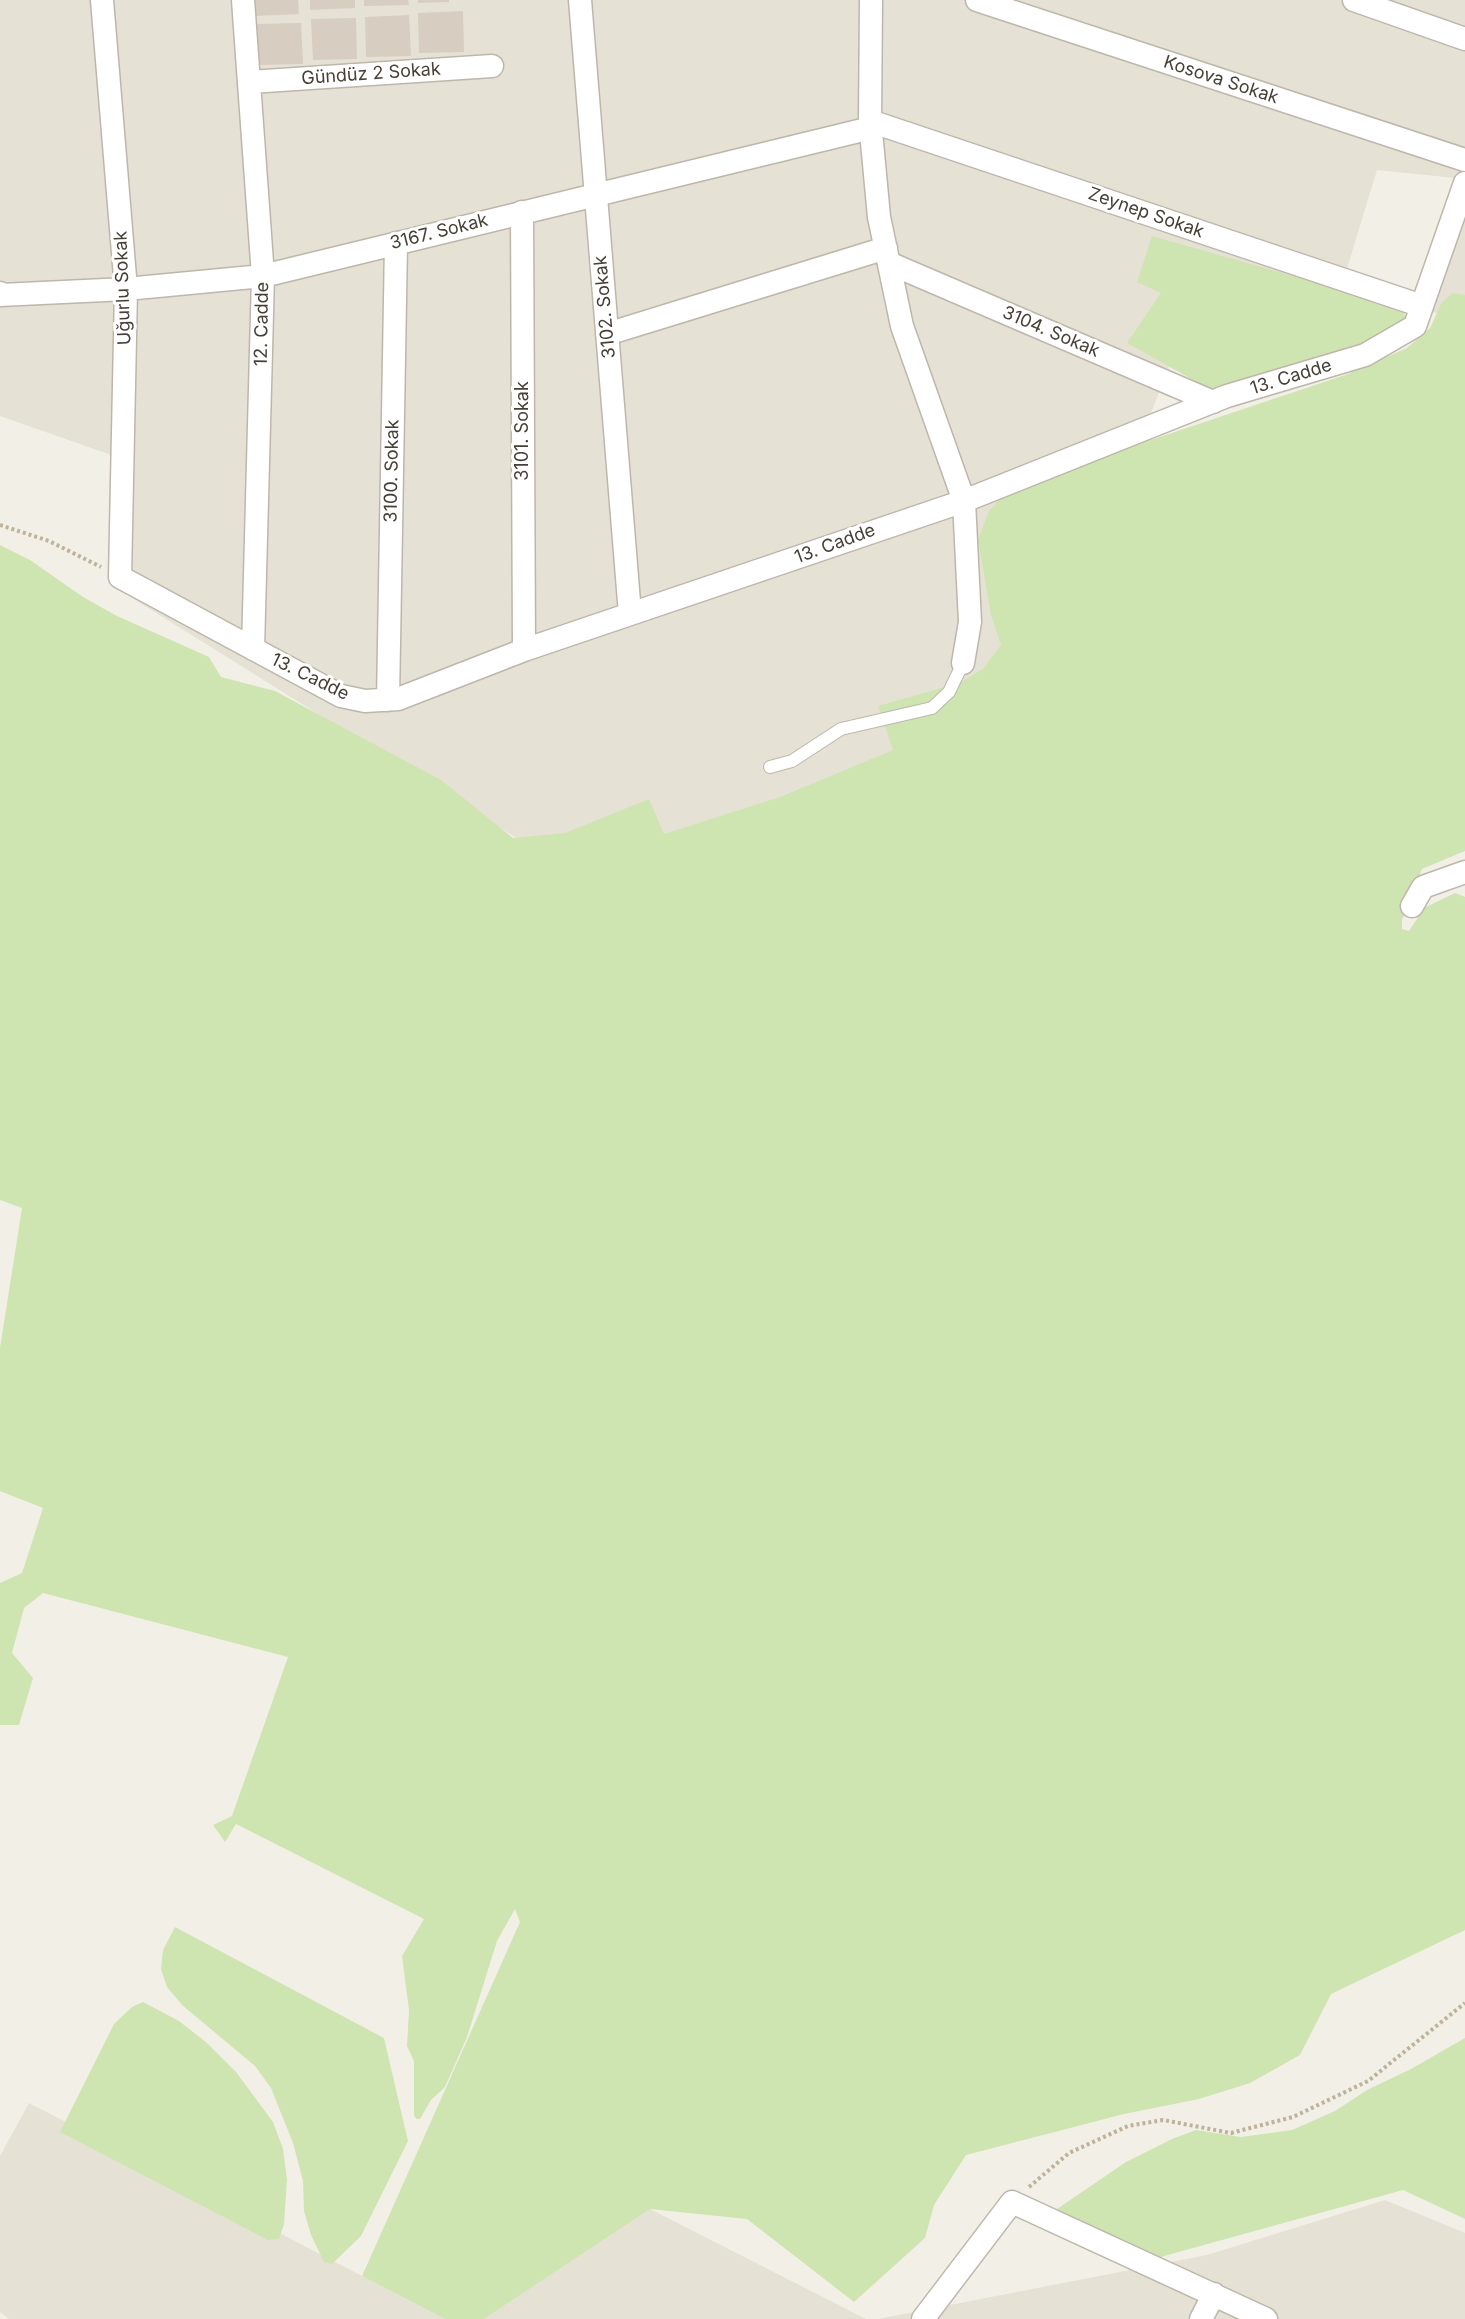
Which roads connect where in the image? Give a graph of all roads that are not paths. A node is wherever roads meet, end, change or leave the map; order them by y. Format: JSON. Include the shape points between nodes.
{"nodes":[{"id":1,"x":102,"y":0,"type":"edge"},
{"id":2,"x":243,"y":0,"type":"edge"},
{"id":3,"x":580,"y":0,"type":"edge"},
{"id":4,"x":872,"y":0,"type":"edge"},
{"id":5,"x":1354,"y":0,"type":"edge"},
{"id":6,"x":983,"y":1,"type":"edge"},
{"id":7,"x":1465,"y":39,"type":"edge"},
{"id":8,"x":492,"y":66,"type":"dead end"},
{"id":9,"x":250,"y":82,"type":"junction"},
{"id":10,"x":870,"y":124,"type":"junction"},
{"id":11,"x":1465,"y":160,"type":"edge"},
{"id":12,"x":1465,"y":183,"type":"edge"},
{"id":13,"x":595,"y":195,"type":"junction"},
{"id":14,"x":522,"y":212,"type":"junction"},
{"id":15,"x":396,"y":243,"type":"junction"},
{"id":16,"x":887,"y":255,"type":"junction"},
{"id":17,"x":263,"y":276,"type":"junction"},
{"id":18,"x":126,"y":289,"type":"junction"},
{"id":19,"x":0,"y":294,"type":"edge"},
{"id":20,"x":1422,"y":306,"type":"junction"},
{"id":21,"x":607,"y":334,"type":"junction"},
{"id":22,"x":1214,"y":402,"type":"junction"},
{"id":23,"x":964,"y":501,"type":"junction"},
{"id":24,"x":120,"y":577,"type":"joint"},
{"id":25,"x":630,"y":614,"type":"junction"},
{"id":26,"x":253,"y":648,"type":"junction"},
{"id":27,"x":524,"y":650,"type":"junction"},
{"id":28,"x":963,"y":663,"type":"joint"},
{"id":29,"x":388,"y":700,"type":"junction"},
{"id":30,"x":770,"y":766,"type":"dead end"},
{"id":31,"x":1465,"y":872,"type":"edge"},
{"id":32,"x":1412,"y":906,"type":"dead end"},
{"id":33,"x":1214,"y":2294,"type":"junction"},
{"id":34,"x":923,"y":2319,"type":"edge"},
{"id":35,"x":1201,"y":2319,"type":"edge"},
{"id":36,"x":1266,"y":2319,"type":"edge"}],
"edges":[{"from":1,"to":18,"type":"street","name":"Uğurlu Sokak"},
{"from":2,"to":9,"type":"street","name":"12. Cadde"},
{"from":3,"to":13,"type":"street","name":"3102. Sokak"},
{"from":4,"to":10,"type":"street"},
{"from":5,"to":7,"type":"street"},
{"from":6,"to":11,"type":"street","name":"Kosova Sokak"},
{"from":8,"to":9,"type":"street","name":"Gündüz 2 Sokak"},
{"from":9,"to":17,"type":"street","name":"12. Cadde"},
{"from":10,"to":13,"type":"street","name":"3167. Sokak"},
{"from":10,"to":16,"type":"street","via":[[879,217]]},
{"from":10,"to":20,"type":"street","name":"Zeynep Sokak"},
{"from":12,"to":20,"type":"street","name":"13. Cadde"},
{"from":13,"to":14,"type":"street","name":"3167. Sokak"},
{"from":13,"to":21,"type":"street","name":"3102. Sokak"},
{"from":14,"to":15,"type":"street","name":"3167. Sokak"},
{"from":14,"to":27,"type":"street","name":"3101. Sokak"},
{"from":15,"to":17,"type":"street","name":"3167. Sokak"},
{"from":15,"to":29,"type":"street","name":"3100. Sokak"},
{"from":16,"to":21,"type":"street"},
{"from":16,"to":22,"type":"street","name":"3104. Sokak"},
{"from":16,"to":23,"type":"street","via":[[902,326]]},
{"from":17,"to":18,"type":"street","name":"3167. Sokak"},
{"from":17,"to":26,"type":"street","name":"12. Cadde"},
{"from":18,"to":19,"type":"street","name":"3167. Sokak"},
{"from":18,"to":24,"type":"street","name":"Uğurlu Sokak"},
{"from":20,"to":22,"type":"street","name":"13. Cadde","via":[[1415,327],[1365,355]]},
{"from":21,"to":25,"type":"street","name":"3102. Sokak"},
{"from":22,"to":23,"type":"street","name":"13. Cadde"},
{"from":23,"to":25,"type":"street","name":"13. Cadde"},
{"from":23,"to":28,"type":"street","via":[[969,622]]},
{"from":24,"to":26,"type":"street","name":"13. Cadde"},
{"from":25,"to":27,"type":"street","name":"13. Cadde"},
{"from":26,"to":29,"type":"street","name":"13. Cadde","via":[[340,696]]},
{"from":27,"to":29,"type":"street","name":"13. Cadde"},
{"from":28,"to":30,"type":"lane","via":[[949,692],[932,708],[841,729],[792,761]]},
{"from":31,"to":32,"type":"street","via":[[1423,887]]},
{"from":33,"to":34,"type":"street","via":[[1012,2202]]},
{"from":33,"to":35,"type":"street"},
{"from":33,"to":36,"type":"street"}]}
